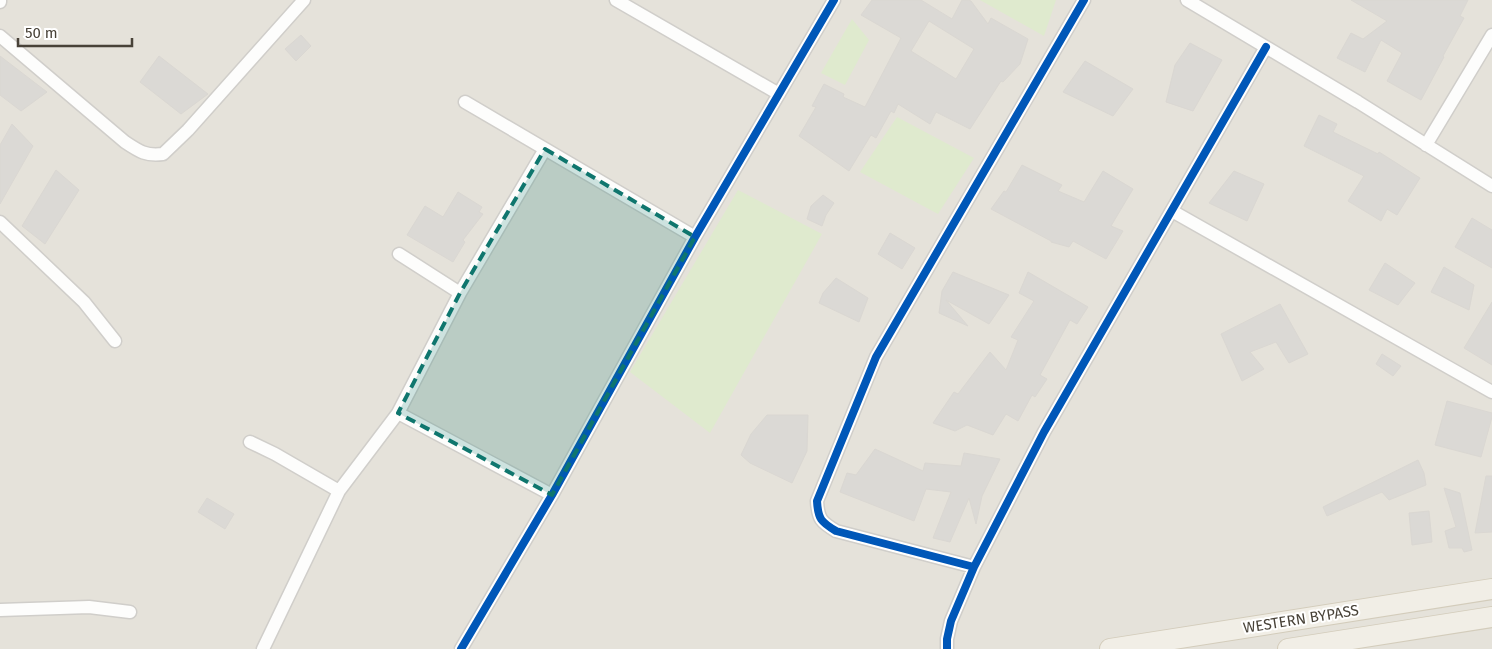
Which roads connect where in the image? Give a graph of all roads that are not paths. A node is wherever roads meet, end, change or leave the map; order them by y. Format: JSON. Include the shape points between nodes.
{"nodes":[{"id":1,"x":304,"y":0,"type":"edge"},
{"id":2,"x":616,"y":0,"type":"edge"},
{"id":3,"x":834,"y":0,"type":"edge"},
{"id":4,"x":1084,"y":0,"type":"edge"},
{"id":5,"x":1187,"y":0,"type":"edge"},
{"id":6,"x":1492,"y":34,"type":"edge"},
{"id":7,"x":0,"y":36,"type":"edge"},
{"id":8,"x":1266,"y":47,"type":"junction"},
{"id":9,"x":779,"y":94,"type":"junction"},
{"id":10,"x":464,"y":102,"type":"dead end"},
{"id":11,"x":1426,"y":145,"type":"junction"},
{"id":12,"x":545,"y":149,"type":"junction"},
{"id":13,"x":1492,"y":186,"type":"edge"},
{"id":14,"x":1172,"y":211,"type":"junction"},
{"id":15,"x":0,"y":222,"type":"edge"},
{"id":16,"x":695,"y":237,"type":"junction"},
{"id":17,"x":399,"y":254,"type":"dead end"},
{"id":18,"x":460,"y":293,"type":"junction"},
{"id":19,"x":115,"y":341,"type":"dead end"},
{"id":20,"x":1492,"y":392,"type":"edge"},
{"id":21,"x":398,"y":413,"type":"junction"},
{"id":22,"x":250,"y":442,"type":"dead end"},
{"id":23,"x":339,"y":491,"type":"junction"},
{"id":24,"x":552,"y":495,"type":"junction"},
{"id":25,"x":974,"y":567,"type":"junction"},
{"id":26,"x":1492,"y":589,"type":"edge"},
{"id":27,"x":0,"y":610,"type":"edge"},
{"id":28,"x":130,"y":612,"type":"dead end"},
{"id":29,"x":1492,"y":617,"type":"edge"},
{"id":30,"x":1321,"y":646,"type":"edge"},
{"id":31,"x":263,"y":649,"type":"edge"},
{"id":32,"x":461,"y":649,"type":"edge"},
{"id":33,"x":947,"y":649,"type":"edge"},
{"id":34,"x":1110,"y":649,"type":"edge"},
{"id":35,"x":1288,"y":649,"type":"edge"}],
"edges":[{"from":1,"to":7,"type":"street","via":[[163,154],[150,155],[136,150]]},
{"from":2,"to":9,"type":"street"},
{"from":3,"to":9,"type":"street"},
{"from":4,"to":25,"type":"street","via":[[876,357],[817,501],[818,514],[836,531]]},
{"from":5,"to":8,"type":"street"},
{"from":6,"to":11,"type":"street"},
{"from":8,"to":11,"type":"street"},
{"from":8,"to":14,"type":"street"},
{"from":9,"to":16,"type":"street"},
{"from":10,"to":12,"type":"street"},
{"from":11,"to":13,"type":"street"},
{"from":12,"to":16,"type":"street"},
{"from":12,"to":18,"type":"street"},
{"from":14,"to":20,"type":"street"},
{"from":14,"to":25,"type":"street","via":[[1044,432]]},
{"from":15,"to":19,"type":"street","via":[[84,302]]},
{"from":16,"to":24,"type":"street"},
{"from":17,"to":18,"type":"street"},
{"from":18,"to":21,"type":"street"},
{"from":21,"to":23,"type":"street"},
{"from":21,"to":24,"type":"street"},
{"from":22,"to":23,"type":"street"},
{"from":23,"to":31,"type":"street"},
{"from":24,"to":32,"type":"street"},
{"from":25,"to":33,"type":"street","via":[[951,621]]},
{"from":26,"to":34,"type":"main road","name":"WESTERN BYPASS"},
{"from":27,"to":28,"type":"street","via":[[89,607]]},
{"from":29,"to":30,"type":"main road","name":"WESTERN BYPASS"},
{"from":30,"to":35,"type":"main road","name":"WESTERN BYPASS"}]}
